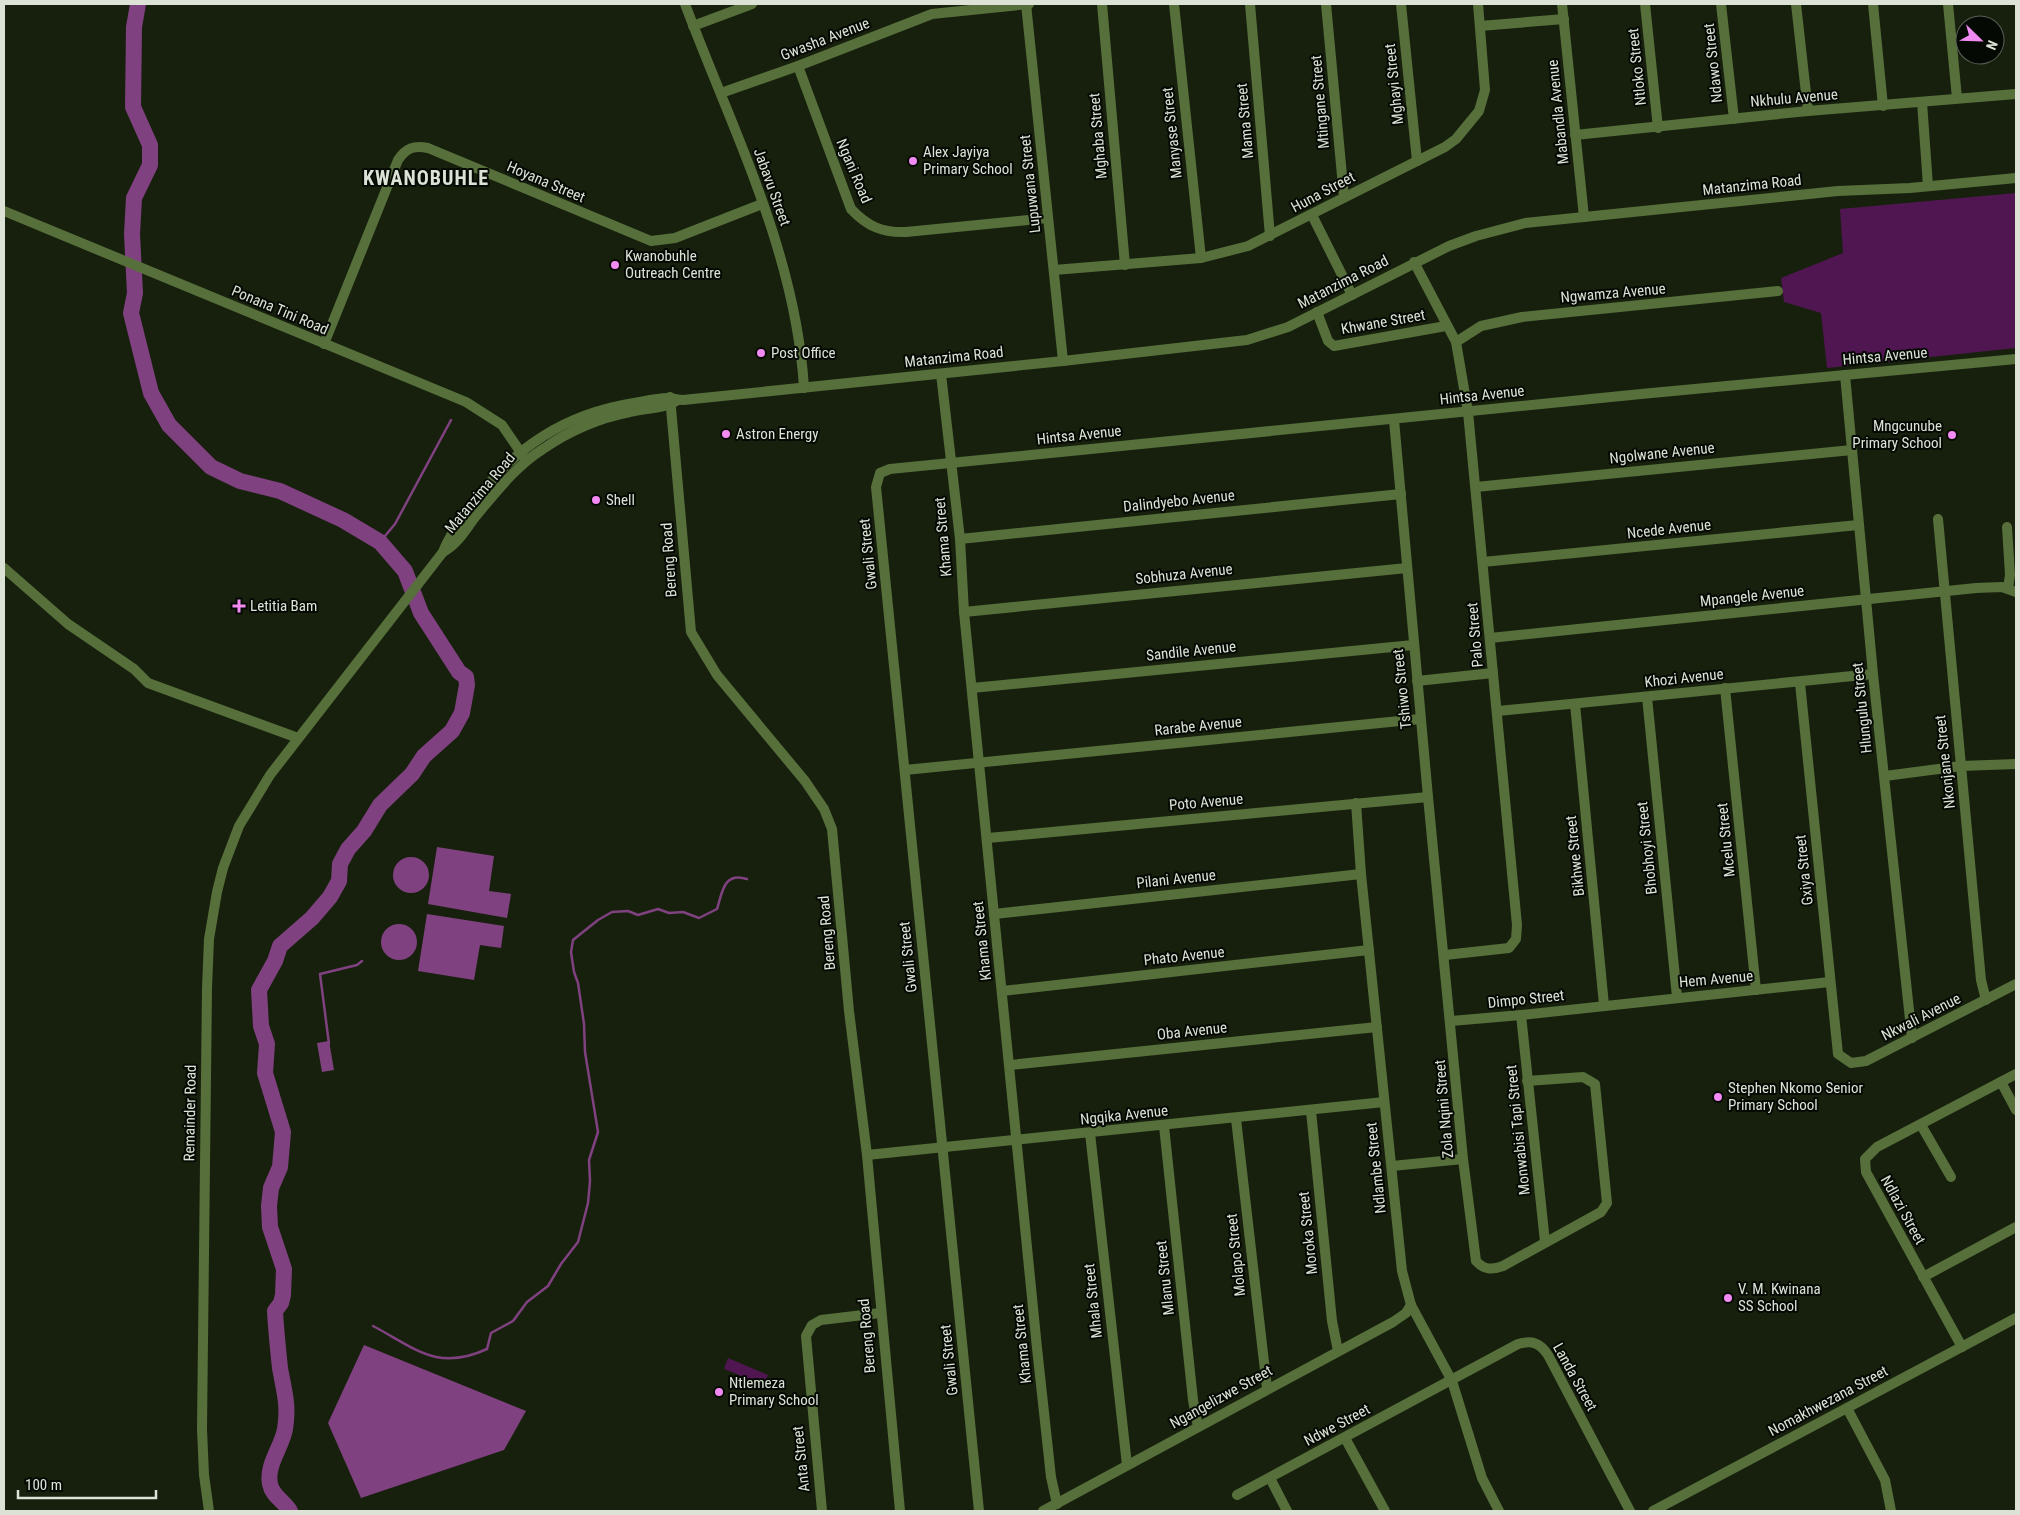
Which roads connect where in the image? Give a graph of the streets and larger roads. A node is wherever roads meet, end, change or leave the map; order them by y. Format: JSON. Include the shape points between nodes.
{"nodes":[{"id":1,"x":685,"y":4,"type":"edge"},
{"id":2,"x":752,"y":4,"type":"edge"},
{"id":3,"x":1027,"y":4,"type":"edge"},
{"id":4,"x":1102,"y":4,"type":"edge"},
{"id":5,"x":1174,"y":4,"type":"edge"},
{"id":6,"x":1250,"y":4,"type":"edge"},
{"id":7,"x":1326,"y":4,"type":"edge"},
{"id":8,"x":1401,"y":4,"type":"edge"},
{"id":9,"x":1478,"y":4,"type":"edge"},
{"id":10,"x":1562,"y":4,"type":"edge"},
{"id":11,"x":1645,"y":4,"type":"edge"},
{"id":12,"x":1721,"y":4,"type":"edge"},
{"id":13,"x":1796,"y":4,"type":"edge"},
{"id":14,"x":1873,"y":4,"type":"edge"},
{"id":15,"x":1948,"y":4,"type":"edge"},
{"id":16,"x":931,"y":9,"type":"edge"},
{"id":17,"x":1564,"y":18,"type":"junction"},
{"id":18,"x":693,"y":26,"type":"junction"},
{"id":19,"x":1480,"y":26,"type":"junction"},
{"id":20,"x":798,"y":66,"type":"junction"},
{"id":21,"x":721,"y":93,"type":"junction"},
{"id":22,"x":2016,"y":94,"type":"edge"},
{"id":23,"x":1957,"y":98,"type":"junction"},
{"id":24,"x":1922,"y":102,"type":"junction"},
{"id":25,"x":1883,"y":106,"type":"junction"},
{"id":26,"x":1808,"y":112,"type":"junction"},
{"id":27,"x":1734,"y":119,"type":"junction"},
{"id":28,"x":1658,"y":128,"type":"junction"},
{"id":29,"x":1575,"y":135,"type":"junction"},
{"id":30,"x":1417,"y":161,"type":"junction"},
{"id":31,"x":2016,"y":178,"type":"edge"},
{"id":32,"x":1928,"y":186,"type":"junction"},
{"id":33,"x":1344,"y":197,"type":"junction"},
{"id":34,"x":762,"y":204,"type":"junction"},
{"id":35,"x":4,"y":212,"type":"edge"},
{"id":36,"x":1312,"y":214,"type":"junction"},
{"id":37,"x":1584,"y":217,"type":"junction"},
{"id":38,"x":1048,"y":218,"type":"junction"},
{"id":39,"x":1270,"y":236,"type":"junction"},
{"id":40,"x":1201,"y":258,"type":"junction"},
{"id":41,"x":1414,"y":262,"type":"junction"},
{"id":42,"x":1125,"y":265,"type":"junction"},
{"id":43,"x":1054,"y":270,"type":"junction"},
{"id":44,"x":1778,"y":291,"type":"dead end"},
{"id":45,"x":1352,"y":295,"type":"junction"},
{"id":46,"x":1317,"y":312,"type":"junction"},
{"id":47,"x":1446,"y":326,"type":"junction"},
{"id":48,"x":1456,"y":342,"type":"junction"},
{"id":49,"x":324,"y":344,"type":"junction"},
{"id":50,"x":2016,"y":359,"type":"edge"},
{"id":51,"x":1062,"y":361,"type":"junction"},
{"id":52,"x":941,"y":374,"type":"junction"},
{"id":53,"x":1845,"y":375,"type":"junction"},
{"id":54,"x":804,"y":388,"type":"junction"},
{"id":55,"x":673,"y":401,"type":"junction"},
{"id":56,"x":1468,"y":412,"type":"junction"},
{"id":57,"x":1394,"y":420,"type":"junction"},
{"id":58,"x":1852,"y":450,"type":"junction"},
{"id":59,"x":521,"y":451,"type":"junction"},
{"id":60,"x":526,"y":460,"type":"junction"},
{"id":61,"x":951,"y":463,"type":"junction"},
{"id":62,"x":1476,"y":487,"type":"junction"},
{"id":63,"x":1400,"y":494,"type":"junction"},
{"id":64,"x":1938,"y":520,"type":"dead end"},
{"id":65,"x":1858,"y":524,"type":"junction"},
{"id":66,"x":2007,"y":527,"type":"dead end"},
{"id":67,"x":960,"y":539,"type":"junction"},
{"id":68,"x":443,"y":552,"type":"junction"},
{"id":69,"x":1483,"y":562,"type":"junction"},
{"id":70,"x":4,"y":568,"type":"edge"},
{"id":71,"x":1407,"y":568,"type":"junction"},
{"id":72,"x":2012,"y":590,"type":"edge"},
{"id":73,"x":1944,"y":592,"type":"junction"},
{"id":74,"x":1866,"y":600,"type":"junction"},
{"id":75,"x":964,"y":612,"type":"junction"},
{"id":76,"x":1490,"y":638,"type":"junction"},
{"id":77,"x":1413,"y":645,"type":"junction"},
{"id":78,"x":1493,"y":673,"type":"junction"},
{"id":79,"x":1873,"y":674,"type":"junction"},
{"id":80,"x":1416,"y":681,"type":"junction"},
{"id":81,"x":1800,"y":683,"type":"junction"},
{"id":82,"x":972,"y":688,"type":"junction"},
{"id":83,"x":1725,"y":688,"type":"junction"},
{"id":84,"x":1647,"y":696,"type":"junction"},
{"id":85,"x":1575,"y":704,"type":"junction"},
{"id":86,"x":1498,"y":711,"type":"junction"},
{"id":87,"x":1420,"y":719,"type":"junction"},
{"id":88,"x":298,"y":738,"type":"junction"},
{"id":89,"x":979,"y":762,"type":"junction"},
{"id":90,"x":2016,"y":764,"type":"edge"},
{"id":91,"x":1961,"y":766,"type":"junction"},
{"id":92,"x":906,"y":770,"type":"junction"},
{"id":93,"x":1885,"y":776,"type":"junction"},
{"id":94,"x":1428,"y":797,"type":"junction"},
{"id":95,"x":1356,"y":803,"type":"junction"},
{"id":96,"x":988,"y":838,"type":"junction"},
{"id":97,"x":1361,"y":874,"type":"junction"},
{"id":98,"x":994,"y":914,"type":"junction"},
{"id":99,"x":1369,"y":950,"type":"junction"},
{"id":100,"x":1445,"y":955,"type":"junction"},
{"id":101,"x":1830,"y":982,"type":"junction"},
{"id":102,"x":2016,"y":984,"type":"edge"},
{"id":103,"x":1756,"y":990,"type":"junction"},
{"id":104,"x":1002,"y":991,"type":"junction"},
{"id":105,"x":1677,"y":997,"type":"junction"},
{"id":106,"x":1986,"y":1000,"type":"junction"},
{"id":107,"x":1604,"y":1005,"type":"junction"},
{"id":108,"x":1520,"y":1015,"type":"junction"},
{"id":109,"x":1451,"y":1021,"type":"junction"},
{"id":110,"x":1377,"y":1027,"type":"junction"},
{"id":111,"x":1912,"y":1038,"type":"junction"},
{"id":112,"x":1838,"y":1054,"type":"joint"},
{"id":113,"x":1010,"y":1065,"type":"junction"},
{"id":114,"x":2016,"y":1074,"type":"edge"},
{"id":115,"x":1527,"y":1081,"type":"junction"},
{"id":116,"x":2001,"y":1082,"type":"junction"},
{"id":117,"x":1384,"y":1102,"type":"junction"},
{"id":118,"x":2016,"y":1110,"type":"edge"},
{"id":119,"x":1311,"y":1111,"type":"junction"},
{"id":120,"x":1236,"y":1119,"type":"junction"},
{"id":121,"x":1922,"y":1125,"type":"junction"},
{"id":122,"x":1164,"y":1126,"type":"junction"},
{"id":123,"x":1090,"y":1133,"type":"junction"},
{"id":124,"x":1017,"y":1139,"type":"junction"},
{"id":125,"x":943,"y":1147,"type":"junction"},
{"id":126,"x":867,"y":1155,"type":"junction"},
{"id":127,"x":1463,"y":1159,"type":"junction"},
{"id":128,"x":1392,"y":1166,"type":"junction"},
{"id":129,"x":1950,"y":1177,"type":"dead end"},
{"id":130,"x":2016,"y":1227,"type":"edge"},
{"id":131,"x":1545,"y":1242,"type":"junction"},
{"id":132,"x":1923,"y":1277,"type":"junction"},
{"id":133,"x":1411,"y":1305,"type":"junction"},
{"id":134,"x":880,"y":1313,"type":"junction"},
{"id":135,"x":2016,"y":1318,"type":"edge"},
{"id":136,"x":1962,"y":1347,"type":"junction"},
{"id":137,"x":1338,"y":1351,"type":"junction"},
{"id":138,"x":1452,"y":1381,"type":"junction"},
{"id":139,"x":1267,"y":1388,"type":"junction"},
{"id":140,"x":1846,"y":1408,"type":"junction"},
{"id":141,"x":1198,"y":1427,"type":"junction"},
{"id":142,"x":1345,"y":1438,"type":"junction"},
{"id":143,"x":1127,"y":1465,"type":"junction"},
{"id":144,"x":1270,"y":1478,"type":"junction"},
{"id":145,"x":1236,"y":1495,"type":"dead end"},
{"id":146,"x":1056,"y":1504,"type":"junction"},
{"id":147,"x":209,"y":1511,"type":"edge"},
{"id":148,"x":822,"y":1511,"type":"edge"},
{"id":149,"x":900,"y":1511,"type":"edge"},
{"id":150,"x":979,"y":1511,"type":"edge"},
{"id":151,"x":1043,"y":1511,"type":"edge"},
{"id":152,"x":1287,"y":1511,"type":"edge"},
{"id":153,"x":1384,"y":1511,"type":"edge"},
{"id":154,"x":1499,"y":1511,"type":"edge"},
{"id":155,"x":1630,"y":1511,"type":"edge"},
{"id":156,"x":1653,"y":1511,"type":"edge"},
{"id":157,"x":1891,"y":1511,"type":"edge"}],
"edges":[{"from":1,"to":18,"type":"street","name":"Jabavu Street"},
{"from":2,"to":18,"type":"street"},
{"from":3,"to":16,"type":"street","name":"Gwasha Avenue"},
{"from":3,"to":38,"type":"street","name":"Lupuwana Street"},
{"from":4,"to":42,"type":"street","name":"Mghaba Street"},
{"from":5,"to":40,"type":"street","name":"Manyase Street"},
{"from":6,"to":39,"type":"street","name":"Mama Street"},
{"from":7,"to":33,"type":"street","name":"Mtingane Street"},
{"from":8,"to":30,"type":"street","name":"Mghayi Street"},
{"from":9,"to":19,"type":"street","name":"Huna Street"},
{"from":10,"to":17,"type":"street","name":"Mabandla Avenue"},
{"from":11,"to":28,"type":"street","name":"Ntloko Street"},
{"from":12,"to":27,"type":"street","name":"Ndawo Street"},
{"from":13,"to":26,"type":"street"},
{"from":14,"to":25,"type":"street"},
{"from":15,"to":23,"type":"street"},
{"from":16,"to":20,"type":"street","name":"Gwasha Avenue"},
{"from":17,"to":19,"type":"street"},
{"from":17,"to":29,"type":"street","name":"Mabandla Avenue"},
{"from":18,"to":21,"type":"street","name":"Jabavu Street"},
{"from":19,"to":30,"type":"street","name":"Huna Street","via":[[1485,90],[1479,110],[1456,139]]},
{"from":20,"to":21,"type":"street","name":"Gwasha Avenue"},
{"from":20,"to":38,"type":"street","name":"Ngani Road","via":[[850,209],[869,226],[906,232]]},
{"from":21,"to":34,"type":"street","name":"Jabavu Street"},
{"from":22,"to":23,"type":"street","name":"Nkhulu Avenue"},
{"from":23,"to":24,"type":"street","name":"Nkhulu Avenue"},
{"from":24,"to":25,"type":"street","name":"Nkhulu Avenue"},
{"from":24,"to":32,"type":"street"},
{"from":25,"to":26,"type":"street","name":"Nkhulu Avenue"},
{"from":26,"to":27,"type":"street","name":"Nkhulu Avenue"},
{"from":27,"to":28,"type":"street","name":"Nkhulu Avenue"},
{"from":28,"to":29,"type":"street","name":"Nkhulu Avenue"},
{"from":29,"to":37,"type":"street","name":"Mabandla Avenue"},
{"from":30,"to":33,"type":"street","name":"Huna Street"},
{"from":31,"to":32,"type":"street","name":"Matanzima Road"},
{"from":32,"to":37,"type":"street","name":"Matanzima Road","via":[[1838,191]]},
{"from":33,"to":36,"type":"street","name":"Huna Street"},
{"from":34,"to":49,"type":"street","name":"Hoyana Street","via":[[675,238],[651,241],[428,148],[410,148],[398,160]]},
{"from":34,"to":54,"type":"street","name":"Jabavu Street","via":[[794,305]]},
{"from":35,"to":49,"type":"street","name":"Ponana Tini Road"},
{"from":36,"to":39,"type":"street","name":"Huna Street"},
{"from":36,"to":45,"type":"street"},
{"from":37,"to":41,"type":"street","name":"Matanzima Road","via":[[1537,221],[1492,231]]},
{"from":38,"to":43,"type":"street","name":"Lupuwana Street"},
{"from":39,"to":40,"type":"street","name":"Huna Street","via":[[1235,250]]},
{"from":40,"to":42,"type":"street","name":"Huna Street"},
{"from":41,"to":45,"type":"street","name":"Matanzima Road"},
{"from":41,"to":47,"type":"street","name":"Palo Street"},
{"from":42,"to":43,"type":"street","name":"Huna Street"},
{"from":43,"to":51,"type":"street","name":"Lupuwana Street"},
{"from":44,"to":48,"type":"street","name":"Ngwamza Avenue","via":[[1522,317],[1487,324]]},
{"from":45,"to":46,"type":"street","name":"Matanzima Road"},
{"from":46,"to":47,"type":"street","name":"Khwane Street","via":[[1328,341],[1334,346]]},
{"from":46,"to":51,"type":"street","name":"Matanzima Road","via":[[1270,334],[1247,340]]},
{"from":47,"to":48,"type":"street","name":"Palo Street"},
{"from":48,"to":56,"type":"street","name":"Palo Street"},
{"from":49,"to":59,"type":"street","name":"Ponana Tini Road","via":[[466,402],[502,425]]},
{"from":50,"to":53,"type":"street","name":"Hintsa Avenue"},
{"from":51,"to":52,"type":"street","name":"Matanzima Road"},
{"from":52,"to":54,"type":"street","name":"Matanzima Road"},
{"from":52,"to":61,"type":"street","name":"Khama Street"},
{"from":53,"to":56,"type":"street","name":"Hintsa Avenue"},
{"from":53,"to":58,"type":"street","name":"Hlungulu Street"},
{"from":54,"to":55,"type":"street","name":"Matanzima Road"},
{"from":55,"to":59,"type":"street","name":"Matanzima Road","via":[[610,407],[580,416]]},
{"from":55,"to":60,"type":"street","name":"Matanzima Road","via":[[594,422]]},
{"from":55,"to":126,"type":"street","name":"Bereng Road","via":[[691,632],[717,675],[805,781],[824,809],[832,829],[849,1011]]},
{"from":56,"to":57,"type":"street","name":"Hintsa Avenue"},
{"from":56,"to":62,"type":"street","name":"Palo Street"},
{"from":57,"to":61,"type":"street","name":"Hintsa Avenue"},
{"from":57,"to":63,"type":"street","name":"Tshiwo Street"},
{"from":58,"to":62,"type":"street","name":"Ngolwane Avenue"},
{"from":58,"to":65,"type":"street","name":"Hlungulu Street"},
{"from":59,"to":60,"type":"street","name":"Ponana Tini Road"},
{"from":59,"to":68,"type":"street","name":"Matanzima Road","via":[[479,496],[447,541]]},
{"from":60,"to":68,"type":"street","name":"Matanzima Road","via":[[454,546]]},
{"from":61,"to":67,"type":"street","name":"Khama Street"},
{"from":61,"to":92,"type":"street","name":"Gwali Street","via":[[883,471],[876,481]]},
{"from":62,"to":69,"type":"street","name":"Palo Street"},
{"from":63,"to":67,"type":"street","name":"Dalindyebo Avenue"},
{"from":63,"to":71,"type":"street","name":"Tshiwo Street"},
{"from":64,"to":73,"type":"street","name":"Nkonjane Street"},
{"from":65,"to":69,"type":"street","name":"Ncede Avenue"},
{"from":65,"to":74,"type":"street","name":"Hlungulu Street"},
{"from":66,"to":72,"type":"street"},
{"from":67,"to":75,"type":"street","name":"Khama Street"},
{"from":68,"to":88,"type":"street","name":"Matanzima Road"},
{"from":69,"to":76,"type":"street","name":"Palo Street"},
{"from":70,"to":88,"type":"street","via":[[68,624],[134,669],[148,683]]},
{"from":71,"to":75,"type":"street","name":"Sobhuza Avenue"},
{"from":71,"to":77,"type":"street","name":"Tshiwo Street"},
{"from":72,"to":73,"type":"street","name":"Mpangele Avenue","via":[[1994,587]]},
{"from":73,"to":74,"type":"street","name":"Mpangele Avenue"},
{"from":73,"to":91,"type":"street","name":"Nkonjane Street"},
{"from":74,"to":76,"type":"street","name":"Mpangele Avenue"},
{"from":74,"to":79,"type":"street","name":"Hlungulu Street"},
{"from":75,"to":82,"type":"street","name":"Khama Street"},
{"from":76,"to":78,"type":"street","name":"Palo Street"},
{"from":77,"to":80,"type":"street","name":"Tshiwo Street"},
{"from":77,"to":82,"type":"street","name":"Sandile Avenue"},
{"from":78,"to":80,"type":"street"},
{"from":78,"to":86,"type":"street","name":"Palo Street"},
{"from":79,"to":81,"type":"street","name":"Khozi Avenue"},
{"from":79,"to":93,"type":"street","name":"Hlungulu Street"},
{"from":80,"to":87,"type":"street","name":"Tshiwo Street"},
{"from":81,"to":83,"type":"street","name":"Khozi Avenue"},
{"from":81,"to":101,"type":"street","name":"Gxiya Street"},
{"from":82,"to":89,"type":"street","name":"Khama Street"},
{"from":83,"to":84,"type":"street","name":"Khozi Avenue"},
{"from":83,"to":103,"type":"street","name":"Mcelu Street"},
{"from":84,"to":85,"type":"street","name":"Khozi Avenue"},
{"from":84,"to":105,"type":"street","name":"Bhobhoyi Street"},
{"from":85,"to":86,"type":"street","name":"Khozi Avenue"},
{"from":85,"to":107,"type":"street","name":"Bikhwe Street"},
{"from":86,"to":100,"type":"street","name":"Palo Street","via":[[1516,939],[1510,948],[1504,950]]},
{"from":87,"to":89,"type":"street","name":"Rarabe Avenue"},
{"from":87,"to":94,"type":"street","name":"Tshiwo Street"},
{"from":88,"to":147,"type":"street","name":"Remainder Road","via":[[260,790],[239,826],[223,868],[209,939],[202,1429]]},
{"from":89,"to":92,"type":"street","name":"Rarabe Avenue"},
{"from":89,"to":96,"type":"street","name":"Khama Street"},
{"from":90,"to":91,"type":"street"},
{"from":91,"to":93,"type":"street"},
{"from":91,"to":106,"type":"street","name":"Nkonjane Street","via":[[1981,980]]},
{"from":92,"to":125,"type":"street","name":"Gwali Street"},
{"from":93,"to":111,"type":"street","name":"Hlungulu Street"},
{"from":94,"to":95,"type":"street","name":"Poto Avenue"},
{"from":94,"to":100,"type":"street","name":"Tshiwo Street"},
{"from":95,"to":96,"type":"street","name":"Poto Avenue"},
{"from":95,"to":97,"type":"street","name":"Ndlambe Street"},
{"from":96,"to":98,"type":"street","name":"Khama Street"},
{"from":97,"to":98,"type":"street","name":"Pilani Avenue"},
{"from":97,"to":99,"type":"street","name":"Ndlambe Street"},
{"from":98,"to":104,"type":"street","name":"Khama Street"},
{"from":99,"to":104,"type":"street","name":"Phato Avenue"},
{"from":99,"to":110,"type":"street","name":"Ndlambe Street"},
{"from":100,"to":109,"type":"street","name":"Zola Nqini Street"},
{"from":101,"to":103,"type":"street","name":"Hem Avenue"},
{"from":101,"to":112,"type":"street","name":"Gxiya Street"},
{"from":102,"to":106,"type":"street","name":"Nkwali Avenue"},
{"from":103,"to":105,"type":"street","name":"Hem Avenue"},
{"from":104,"to":113,"type":"street","name":"Khama Street"},
{"from":105,"to":107,"type":"street","name":"Hem Avenue"},
{"from":106,"to":111,"type":"street","name":"Nkwali Avenue"},
{"from":107,"to":108,"type":"street","name":"Dimpo Street"},
{"from":108,"to":109,"type":"street","name":"Dimpo Street"},
{"from":108,"to":115,"type":"street","name":"Monwabisi Tapi Street"},
{"from":109,"to":127,"type":"street","name":"Zola Nqini Street"},
{"from":110,"to":113,"type":"street","name":"Oba Avenue"},
{"from":110,"to":117,"type":"street","name":"Ndlambe Street"},
{"from":111,"to":112,"type":"street","name":"Nkwali Avenue","via":[[1863,1062],[1851,1063]]},
{"from":113,"to":124,"type":"street","name":"Khama Street"},
{"from":114,"to":116,"type":"street","name":"Ndlazi Street"},
{"from":115,"to":131,"type":"street","name":"Monwabisi Tapi Street"},
{"from":115,"to":131,"type":"street","via":[[1583,1077],[1592,1081],[1596,1088],[1607,1203],[1601,1212]]},
{"from":116,"to":118,"type":"street"},
{"from":116,"to":121,"type":"street","name":"Ndlazi Street"},
{"from":117,"to":119,"type":"street","name":"Ngqika Avenue"},
{"from":117,"to":128,"type":"street","name":"Ndlambe Street"},
{"from":119,"to":120,"type":"street","name":"Ngqika Avenue"},
{"from":119,"to":137,"type":"street","name":"Moroka Street","via":[[1332,1321]]},
{"from":120,"to":122,"type":"street","name":"Ngqika Avenue"},
{"from":120,"to":139,"type":"street","name":"Molapo Street"},
{"from":121,"to":129,"type":"street"},
{"from":121,"to":132,"type":"street","name":"Ndlazi Street","via":[[1878,1147],[1867,1155],[1865,1164],[1866,1172]]},
{"from":122,"to":123,"type":"street","name":"Ngqika Avenue"},
{"from":122,"to":141,"type":"street","name":"Mlanu Street"},
{"from":123,"to":124,"type":"street","name":"Ngqika Avenue"},
{"from":123,"to":143,"type":"street","name":"Mhala Street"},
{"from":124,"to":125,"type":"street","name":"Ngqika Avenue"},
{"from":124,"to":146,"type":"street","name":"Khama Street","via":[[1050,1477]]},
{"from":125,"to":126,"type":"street","name":"Ngqika Avenue"},
{"from":125,"to":150,"type":"street","name":"Gwali Street"},
{"from":126,"to":134,"type":"street","name":"Bereng Road"},
{"from":127,"to":128,"type":"street"},
{"from":127,"to":131,"type":"street","name":"Zola Nqini Street","via":[[1476,1260],[1484,1268],[1497,1268]]},
{"from":128,"to":133,"type":"street","name":"Ndlambe Street","via":[[1402,1271]]},
{"from":130,"to":132,"type":"street"},
{"from":132,"to":136,"type":"street","name":"Ndlazi Street"},
{"from":133,"to":137,"type":"street","name":"Ngangelizwe Street","via":[[1393,1322]]},
{"from":133,"to":138,"type":"street","name":"Ndlambe Street"},
{"from":134,"to":148,"type":"street","name":"Anta Street","via":[[821,1320],[812,1325],[806,1336]]},
{"from":134,"to":149,"type":"street","name":"Bereng Road"},
{"from":135,"to":136,"type":"street","name":"Nomakhwezana Street"},
{"from":136,"to":140,"type":"street","name":"Nomakhwezana Street"},
{"from":137,"to":139,"type":"street","name":"Ngangelizwe Street"},
{"from":138,"to":142,"type":"street","name":"Ndwe Street"},
{"from":138,"to":154,"type":"street","name":"Ndlambe Street","via":[[1482,1478]]},
{"from":138,"to":155,"type":"street","name":"Landa Street","via":[[1518,1344],[1528,1341],[1542,1347]]},
{"from":139,"to":141,"type":"street","name":"Ngangelizwe Street"},
{"from":140,"to":156,"type":"street","name":"Nomakhwezana Street"},
{"from":140,"to":157,"type":"street","via":[[1885,1480]]},
{"from":141,"to":143,"type":"street","name":"Ngangelizwe Street"},
{"from":142,"to":144,"type":"street","name":"Ndwe Street"},
{"from":142,"to":153,"type":"street"},
{"from":143,"to":146,"type":"street","name":"Ngangelizwe Street"},
{"from":144,"to":145,"type":"street","name":"Ndwe Street"},
{"from":144,"to":152,"type":"street"},
{"from":146,"to":151,"type":"street","name":"Ngangelizwe Street"}]}
